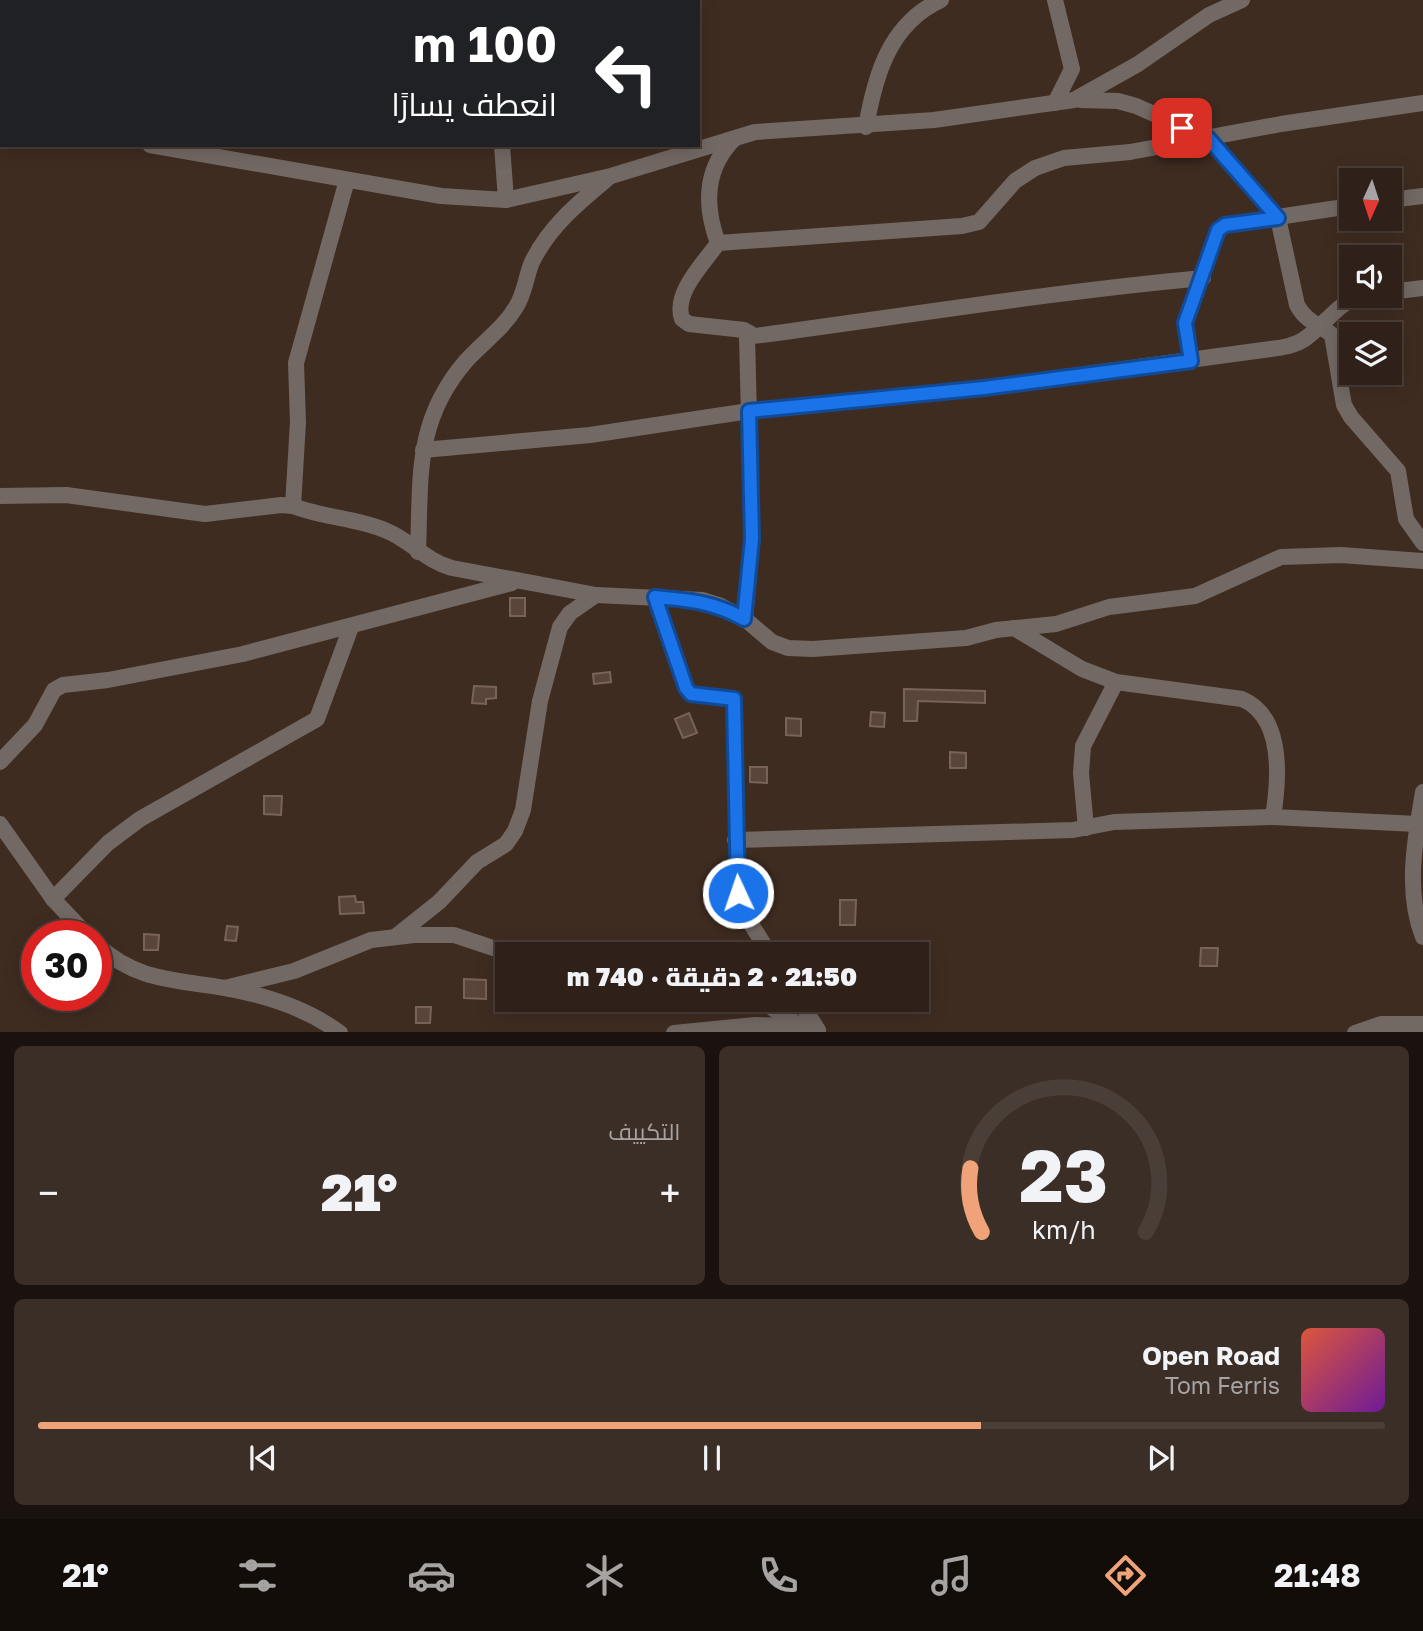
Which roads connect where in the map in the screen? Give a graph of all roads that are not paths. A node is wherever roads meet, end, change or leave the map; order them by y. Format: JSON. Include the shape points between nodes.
{"nodes":[{"id":1,"x":941,"y":0,"type":"edge"},
{"id":2,"x":1055,"y":0,"type":"edge"},
{"id":3,"x":1242,"y":0,"type":"edge"},
{"id":4,"x":1074,"y":100,"type":"junction"},
{"id":5,"x":1055,"y":103,"type":"junction"},
{"id":6,"x":1423,"y":103,"type":"edge"},
{"id":7,"x":866,"y":127,"type":"junction"},
{"id":8,"x":737,"y":136,"type":"junction"},
{"id":9,"x":1208,"y":138,"type":"junction"},
{"id":10,"x":161,"y":147,"type":"edge"},
{"id":11,"x":502,"y":147,"type":"edge"},
{"id":12,"x":611,"y":176,"type":"junction"},
{"id":13,"x":347,"y":180,"type":"junction"},
{"id":14,"x":1423,"y":195,"type":"edge"},
{"id":15,"x":1402,"y":198,"type":"edge"},
{"id":16,"x":506,"y":200,"type":"junction"},
{"id":17,"x":1339,"y":208,"type":"edge"},
{"id":18,"x":1278,"y":218,"type":"junction"},
{"id":19,"x":718,"y":243,"type":"junction"},
{"id":20,"x":1203,"y":278,"type":"junction"},
{"id":21,"x":1423,"y":288,"type":"edge"},
{"id":22,"x":1402,"y":291,"type":"edge"},
{"id":23,"x":1339,"y":308,"type":"edge"},
{"id":24,"x":1317,"y":328,"type":"junction"},
{"id":25,"x":747,"y":337,"type":"junction"},
{"id":26,"x":1191,"y":361,"type":"junction"},
{"id":27,"x":749,"y":411,"type":"junction"},
{"id":28,"x":423,"y":450,"type":"junction"},
{"id":29,"x":0,"y":496,"type":"edge"},
{"id":30,"x":293,"y":506,"type":"junction"},
{"id":31,"x":1423,"y":543,"type":"edge"},
{"id":32,"x":418,"y":552,"type":"junction"},
{"id":33,"x":1423,"y":561,"type":"edge"},
{"id":34,"x":518,"y":581,"type":"junction"},
{"id":35,"x":596,"y":595,"type":"junction"},
{"id":36,"x":655,"y":597,"type":"junction"},
{"id":37,"x":744,"y":619,"type":"junction"},
{"id":38,"x":351,"y":627,"type":"junction"},
{"id":39,"x":1014,"y":628,"type":"junction"},
{"id":40,"x":1116,"y":682,"type":"junction"},
{"id":41,"x":0,"y":761,"type":"edge"},
{"id":42,"x":1423,"y":792,"type":"edge"},
{"id":43,"x":1273,"y":817,"type":"junction"},
{"id":44,"x":0,"y":824,"type":"edge"},
{"id":45,"x":1417,"y":824,"type":"junction"},
{"id":46,"x":1086,"y":828,"type":"junction"},
{"id":47,"x":736,"y":840,"type":"junction"},
{"id":48,"x":53,"y":900,"type":"junction"},
{"id":49,"x":72,"y":920,"type":"edge"},
{"id":50,"x":395,"y":937,"type":"junction"},
{"id":51,"x":1423,"y":937,"type":"edge"},
{"id":52,"x":763,"y":942,"type":"edge"},
{"id":53,"x":495,"y":949,"type":"edge"},
{"id":54,"x":112,"y":958,"type":"edge"},
{"id":55,"x":225,"y":988,"type":"junction"},
{"id":56,"x":782,"y":1012,"type":"edge"},
{"id":57,"x":1421,"y":1019,"type":"edge"},
{"id":58,"x":811,"y":1028,"type":"edge"},
{"id":59,"x":340,"y":1032,"type":"edge"},
{"id":60,"x":674,"y":1032,"type":"edge"},
{"id":61,"x":1355,"y":1032,"type":"edge"}],
"edges":[{"from":1,"to":7,"type":"street","via":[[912,20],[881,62]]},
{"from":2,"to":5,"type":"street","via":[[1072,69]]},
{"from":3,"to":4,"type":"street","via":[[1209,15],[1138,64]]},
{"from":4,"to":5,"type":"street"},
{"from":4,"to":9,"type":"street","via":[[1136,106]]},
{"from":5,"to":7,"type":"street"},
{"from":6,"to":9,"type":"street"},
{"from":7,"to":8,"type":"street","via":[[784,128]]},
{"from":8,"to":12,"type":"street"},
{"from":8,"to":19,"type":"street","via":[[720,153],[710,176]]},
{"from":9,"to":18,"type":"street"},
{"from":9,"to":19,"type":"street","via":[[1064,158],[1035,168],[1015,181],[979,222],[970,224]]},
{"from":10,"to":13,"type":"street"},
{"from":11,"to":16,"type":"street"},
{"from":12,"to":16,"type":"street"},
{"from":12,"to":28,"type":"street","via":[[562,218],[541,248],[510,317],[466,361],[429,420]]},
{"from":13,"to":16,"type":"street","via":[[441,196]]},
{"from":13,"to":30,"type":"street","via":[[296,363]]},
{"from":14,"to":15,"type":"street"},
{"from":17,"to":18,"type":"street"},
{"from":18,"to":20,"type":"street","via":[[1225,225],[1218,230]]},
{"from":18,"to":24,"type":"street","via":[[1297,305]]},
{"from":19,"to":25,"type":"street","via":[[687,288],[679,311],[689,324],[744,330],[751,334]]},
{"from":20,"to":25,"type":"street","via":[[1084,289]]},
{"from":20,"to":26,"type":"street","via":[[1185,323]]},
{"from":21,"to":22,"type":"street"},
{"from":23,"to":24,"type":"street"},
{"from":24,"to":26,"type":"street","via":[[1294,344]]},
{"from":24,"to":31,"type":"street","via":[[1332,335],[1344,405],[1398,471],[1406,519]]},
{"from":25,"to":27,"type":"street"},
{"from":26,"to":27,"type":"street","via":[[984,388]]},
{"from":27,"to":28,"type":"street","via":[[590,435]]},
{"from":27,"to":37,"type":"street","via":[[752,539]]},
{"from":28,"to":32,"type":"street"},
{"from":29,"to":30,"type":"street","via":[[66,495],[205,514]]},
{"from":30,"to":32,"type":"street","via":[[384,529]]},
{"from":32,"to":34,"type":"street","via":[[444,566]]},
{"from":33,"to":39,"type":"street","via":[[1341,555],[1281,557],[1195,596],[1110,607],[1074,620]]},
{"from":34,"to":35,"type":"street"},
{"from":34,"to":38,"type":"street"},
{"from":35,"to":36,"type":"street"},
{"from":35,"to":50,"type":"street","via":[[570,613],[560,627],[532,737],[523,810],[515,831],[506,844],[477,862],[439,902]]},
{"from":36,"to":37,"type":"street","via":[[702,600]]},
{"from":36,"to":47,"type":"street","via":[[686,688],[691,694],[734,699]]},
{"from":37,"to":39,"type":"street","via":[[772,642],[813,649],[966,638]]},
{"from":38,"to":41,"type":"street","via":[[243,654],[57,687],[35,725]]},
{"from":38,"to":48,"type":"street","via":[[317,719],[140,819],[108,843]]},
{"from":39,"to":40,"type":"street","via":[[1083,669]]},
{"from":40,"to":43,"type":"street","via":[[1242,699],[1256,705],[1278,759]]},
{"from":40,"to":46,"type":"street","via":[[1083,746]]},
{"from":42,"to":45,"type":"street"},
{"from":43,"to":45,"type":"street"},
{"from":43,"to":46,"type":"street","via":[[1114,822]]},
{"from":44,"to":48,"type":"street"},
{"from":45,"to":51,"type":"street","via":[[1412,894],[1414,916]]},
{"from":46,"to":47,"type":"street"},
{"from":47,"to":52,"type":"street","via":[[738,893]]},
{"from":48,"to":49,"type":"street"},
{"from":50,"to":53,"type":"street","via":[[454,935]]},
{"from":50,"to":55,"type":"street","via":[[371,940],[294,971]]},
{"from":54,"to":55,"type":"street","via":[[158,979]]},
{"from":55,"to":59,"type":"street","via":[[287,1005]]},
{"from":56,"to":58,"type":"street"},
{"from":57,"to":61,"type":"street"},
{"from":58,"to":60,"type":"street","via":[[755,1025]]}]}
